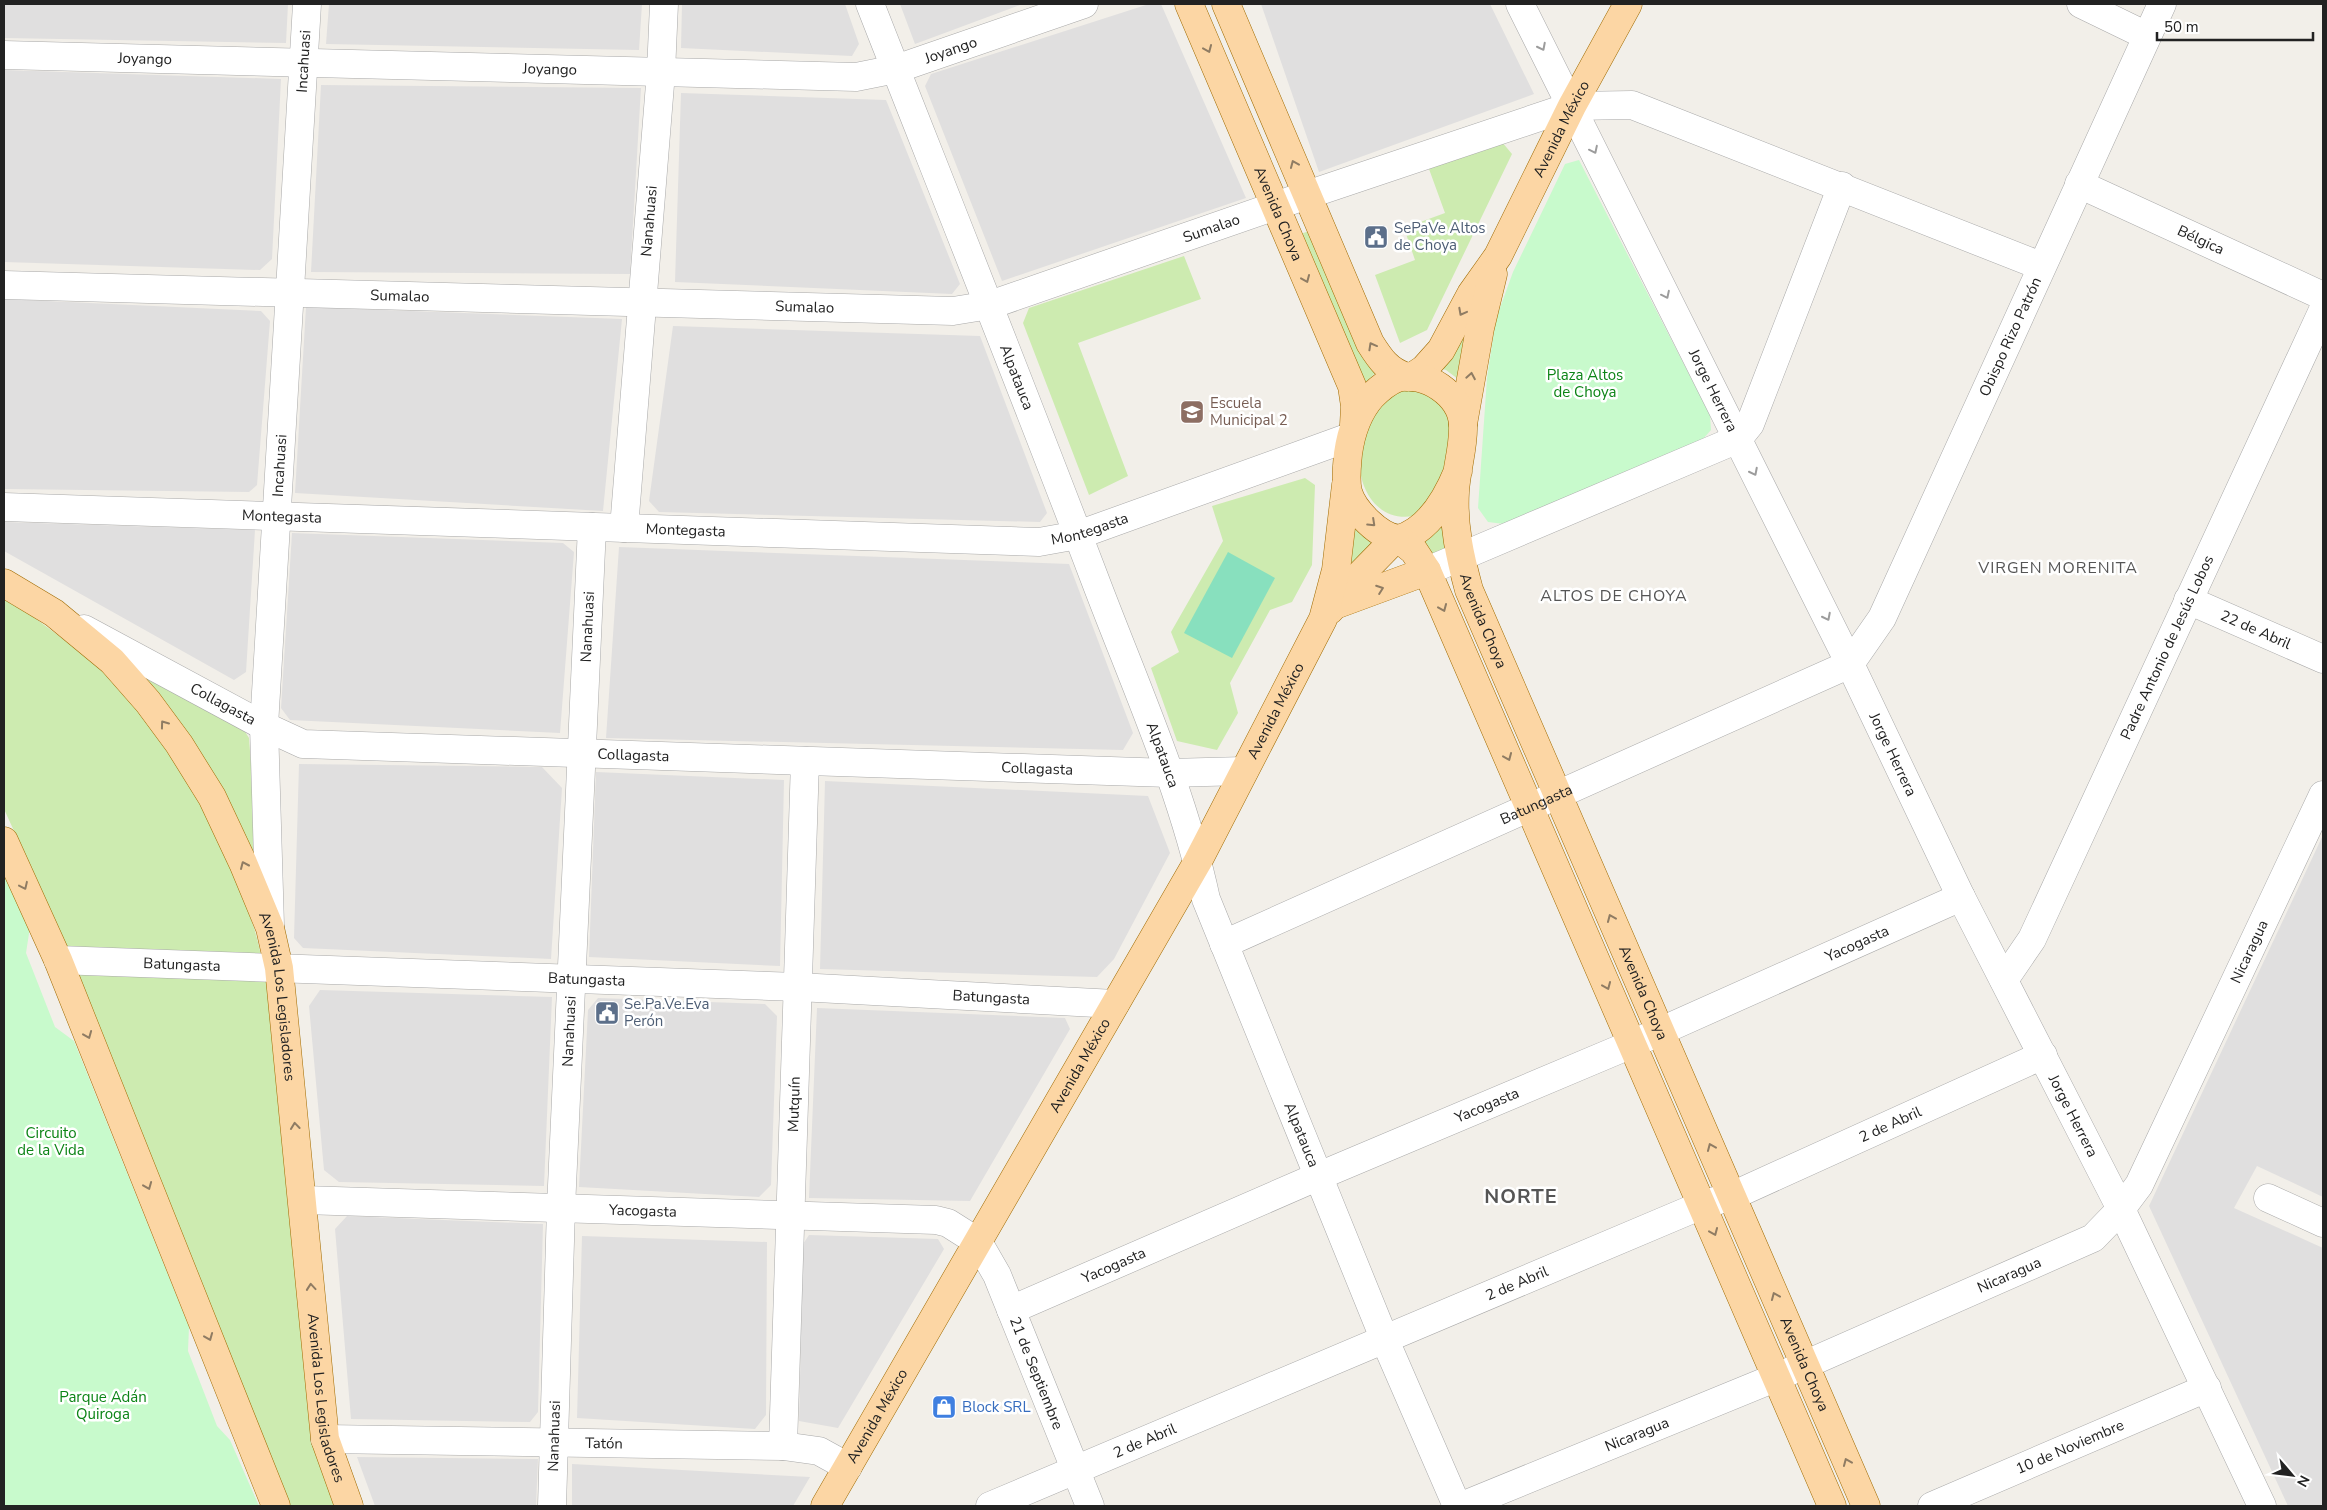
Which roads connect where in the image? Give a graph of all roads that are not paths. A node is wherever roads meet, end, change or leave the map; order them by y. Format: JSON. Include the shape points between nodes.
{"nodes":[{"id":1,"x":307,"y":4,"type":"edge"},
{"id":2,"x":664,"y":4,"type":"edge"},
{"id":3,"x":870,"y":4,"type":"edge"},
{"id":4,"x":1084,"y":4,"type":"edge"},
{"id":5,"x":1189,"y":4,"type":"edge"},
{"id":6,"x":1226,"y":4,"type":"edge"},
{"id":7,"x":1520,"y":4,"type":"edge"},
{"id":8,"x":1628,"y":4,"type":"edge"},
{"id":9,"x":2081,"y":4,"type":"edge"},
{"id":10,"x":2162,"y":4,"type":"edge"},
{"id":11,"x":2147,"y":36,"type":"junction"},
{"id":12,"x":4,"y":56,"type":"edge"},
{"id":13,"x":304,"y":63,"type":"junction"},
{"id":14,"x":896,"y":69,"type":"junction"},
{"id":15,"x":661,"y":72,"type":"junction"},
{"id":16,"x":1572,"y":106,"type":"junction"},
{"id":17,"x":2079,"y":184,"type":"junction"},
{"id":18,"x":1842,"y":186,"type":"junction"},
{"id":19,"x":1307,"y":195,"type":"junction"},
{"id":20,"x":1275,"y":206,"type":"junction"},
{"id":21,"x":1498,"y":256,"type":"junction"},
{"id":22,"x":2041,"y":266,"type":"junction"},
{"id":23,"x":4,"y":285,"type":"edge"},
{"id":24,"x":290,"y":293,"type":"junction"},
{"id":25,"x":2323,"y":296,"type":"edge"},
{"id":26,"x":643,"y":303,"type":"junction"},
{"id":27,"x":990,"y":305,"type":"junction"},
{"id":28,"x":2323,"y":310,"type":"edge"},
{"id":29,"x":1410,"y":377,"type":"junction"},
{"id":30,"x":1463,"y":424,"type":"junction"},
{"id":31,"x":1352,"y":431,"type":"junction"},
{"id":32,"x":1738,"y":439,"type":"junction"},
{"id":33,"x":1458,"y":471,"type":"junction"},
{"id":34,"x":1346,"y":485,"type":"junction"},
{"id":35,"x":4,"y":508,"type":"edge"},
{"id":36,"x":277,"y":516,"type":"junction"},
{"id":37,"x":592,"y":527,"type":"junction"},
{"id":38,"x":624,"y":528,"type":"junction"},
{"id":39,"x":1078,"y":536,"type":"junction"},
{"id":40,"x":1397,"y":539,"type":"junction"},
{"id":41,"x":1460,"y":557,"type":"junction"},
{"id":42,"x":1427,"y":571,"type":"junction"},
{"id":43,"x":4,"y":582,"type":"edge"},
{"id":44,"x":2188,"y":600,"type":"junction"},
{"id":45,"x":54,"y":612,"type":"junction"},
{"id":46,"x":1329,"y":612,"type":"junction"},
{"id":47,"x":2323,"y":659,"type":"edge"},
{"id":48,"x":1850,"y":664,"type":"junction"},
{"id":49,"x":264,"y":726,"type":"junction"},
{"id":50,"x":582,"y":754,"type":"junction"},
{"id":51,"x":805,"y":761,"type":"junction"},
{"id":52,"x":1244,"y":771,"type":"junction"},
{"id":53,"x":1169,"y":773,"type":"junction"},
{"id":54,"x":1558,"y":794,"type":"junction"},
{"id":55,"x":2323,"y":795,"type":"edge"},
{"id":56,"x":1529,"y":806,"type":"junction"},
{"id":57,"x":4,"y":841,"type":"edge"},
{"id":58,"x":1198,"y":861,"type":"junction"},
{"id":59,"x":1961,"y":897,"type":"junction"},
{"id":60,"x":270,"y":928,"type":"junction"},
{"id":61,"x":1224,"y":944,"type":"junction"},
{"id":62,"x":58,"y":960,"type":"junction"},
{"id":63,"x":279,"y":968,"type":"junction"},
{"id":64,"x":571,"y":979,"type":"junction"},
{"id":65,"x":2004,"y":980,"type":"junction"},
{"id":66,"x":798,"y":987,"type":"junction"},
{"id":67,"x":1115,"y":1004,"type":"junction"},
{"id":68,"x":1660,"y":1031,"type":"junction"},
{"id":69,"x":1632,"y":1044,"type":"junction"},
{"id":70,"x":2043,"y":1055,"type":"junction"},
{"id":71,"x":1319,"y":1176,"type":"junction"},
{"id":72,"x":1732,"y":1196,"type":"junction"},
{"id":73,"x":2268,"y":1198,"type":"dead end"},
{"id":74,"x":303,"y":1200,"type":"junction"},
{"id":75,"x":1702,"y":1205,"type":"junction"},
{"id":76,"x":561,"y":1208,"type":"junction"},
{"id":77,"x":2121,"y":1209,"type":"junction"},
{"id":78,"x":791,"y":1215,"type":"junction"},
{"id":79,"x":2323,"y":1222,"type":"edge"},
{"id":80,"x":978,"y":1242,"type":"junction"},
{"id":81,"x":1011,"y":1310,"type":"junction"},
{"id":82,"x":1384,"y":1338,"type":"junction"},
{"id":83,"x":1805,"y":1365,"type":"junction"},
{"id":84,"x":1777,"y":1377,"type":"junction"},
{"id":85,"x":2207,"y":1388,"type":"junction"},
{"id":86,"x":325,"y":1439,"type":"junction"},
{"id":87,"x":554,"y":1442,"type":"junction"},
{"id":88,"x":783,"y":1446,"type":"junction"},
{"id":89,"x":848,"y":1467,"type":"junction"},
{"id":90,"x":1077,"y":1470,"type":"junction"},
{"id":91,"x":276,"y":1506,"type":"edge"},
{"id":92,"x":349,"y":1506,"type":"edge"},
{"id":93,"x":552,"y":1506,"type":"edge"},
{"id":94,"x":826,"y":1506,"type":"edge"},
{"id":95,"x":990,"y":1506,"type":"edge"},
{"id":96,"x":1090,"y":1506,"type":"edge"},
{"id":97,"x":1457,"y":1506,"type":"edge"},
{"id":98,"x":1462,"y":1506,"type":"edge"},
{"id":99,"x":1832,"y":1506,"type":"edge"},
{"id":100,"x":1866,"y":1506,"type":"edge"},
{"id":101,"x":1932,"y":1506,"type":"edge"},
{"id":102,"x":2262,"y":1506,"type":"edge"}],
"edges":[{"from":1,"to":13,"type":"street","name":"Incahuasi"},
{"from":2,"to":15,"type":"street","name":"Nanahuasi"},
{"from":3,"to":14,"type":"street","name":"Alpatauca"},
{"from":4,"to":14,"type":"street","name":"Joyango"},
{"from":5,"to":20,"type":"main road","name":"Avenida Choya","one_way":true},
{"from":19,"to":6,"type":"main road","one_way":true},
{"from":7,"to":16,"type":"street","name":"Jorge Herrera","one_way":true},
{"from":8,"to":16,"type":"main road","name":"Avenida México"},
{"from":9,"to":11,"type":"street"},
{"from":10,"to":11,"type":"street","name":"Obispo Rizo Patrón"},
{"from":11,"to":17,"type":"street","name":"Obispo Rizo Patrón"},
{"from":12,"to":13,"type":"street","name":"Joyango"},
{"from":13,"to":15,"type":"street","name":"Joyango"},
{"from":13,"to":24,"type":"street","name":"Incahuasi"},
{"from":14,"to":15,"type":"street","name":"Joyango","via":[[856,77]]},
{"from":14,"to":27,"type":"street","name":"Alpatauca"},
{"from":15,"to":26,"type":"street","name":"Nanahuasi"},
{"from":16,"to":18,"type":"street","name":"Sumalao","via":[[1632,105]]},
{"from":16,"to":19,"type":"street","name":"Sumalao"},
{"from":16,"to":21,"type":"main road","name":"Avenida México"},
{"from":16,"to":32,"type":"street","name":"Jorge Herrera","one_way":true},
{"from":17,"to":22,"type":"street","name":"Obispo Rizo Patrón"},
{"from":17,"to":25,"type":"street","name":"Bélgica"},
{"from":18,"to":22,"type":"street","name":"Sumalao"},
{"from":18,"to":32,"type":"street","via":[[1750,424]]},
{"from":19,"to":20,"type":"street","name":"Sumalao"},
{"from":29,"to":19,"type":"main road","one_way":true,"via":[[1392,371],[1370,343]]},
{"from":20,"to":27,"type":"street","name":"Sumalao"},
{"from":20,"to":31,"type":"main road","name":"Avenida Choya","one_way":true,"via":[[1352,386],[1355,406]]},
{"from":21,"to":29,"type":"main road","name":"Avenida México","one_way":true,"via":[[1471,294],[1441,350],[1424,369]]},
{"from":30,"to":21,"type":"main road","name":"Avenida México","one_way":true,"via":[[1480,328]]},
{"from":22,"to":48,"type":"street","name":"Obispo Rizo Patrón","via":[[1882,618]]},
{"from":23,"to":24,"type":"street","name":"Sumalao"},
{"from":24,"to":26,"type":"street","name":"Sumalao"},
{"from":24,"to":36,"type":"street","name":"Incahuasi"},
{"from":26,"to":27,"type":"street","name":"Sumalao","via":[[953,311]]},
{"from":26,"to":38,"type":"street","name":"Nanahuasi"},
{"from":27,"to":39,"type":"street","name":"Alpatauca"},
{"from":28,"to":44,"type":"street","name":"Padre Antonio de Jesús Lobos"},
{"from":29,"to":30,"type":"main road","via":[[1426,379],[1446,392],[1458,407]]},
{"from":29,"to":31,"type":"main road","via":[[1389,382],[1380,389],[1364,407]]},
{"from":30,"to":33,"type":"main road"},
{"from":31,"to":34,"type":"main road"},
{"from":31,"to":39,"type":"street","name":"Montegasta"},
{"from":32,"to":41,"type":"street"},
{"from":32,"to":48,"type":"street","name":"Jorge Herrera","one_way":true},
{"from":33,"to":40,"type":"main road","via":[[1447,496],[1434,514],[1417,530]]},
{"from":33,"to":41,"type":"main road","name":"Avenida Choya","via":[[1454,508]]},
{"from":34,"to":40,"type":"main road","one_way":true,"via":[[1348,495],[1359,511],[1378,529]]},
{"from":34,"to":46,"type":"main road","name":"Avenida México"},
{"from":35,"to":36,"type":"street","name":"Montegasta"},
{"from":36,"to":37,"type":"street","name":"Montegasta"},
{"from":36,"to":49,"type":"street","name":"Incahuasi"},
{"from":37,"to":38,"type":"street","name":"Montegasta"},
{"from":37,"to":50,"type":"street","name":"Nanahuasi"},
{"from":38,"to":39,"type":"street","name":"Montegasta","via":[[1039,542]]},
{"from":39,"to":53,"type":"street","name":"Alpatauca"},
{"from":40,"to":42,"type":"main road","name":"Avenida Choya","via":[[1414,551]]},
{"from":40,"to":46,"type":"main road","name":"Avenida México","via":[[1355,580]]},
{"from":41,"to":42,"type":"street"},
{"from":41,"to":54,"type":"main road","name":"Avenida Choya","via":[[1469,590]]},
{"from":46,"to":42,"type":"main road","one_way":true},
{"from":42,"to":56,"type":"main road","name":"Avenida Choya","one_way":true},
{"from":43,"to":45,"type":"main road","name":"Avenida Los Legisladores"},
{"from":44,"to":47,"type":"street","name":"22 de Abril"},
{"from":44,"to":65,"type":"street","name":"Padre Antonio de Jesús Lobos","via":[[2032,939]]},
{"from":45,"to":49,"type":"street","name":"Collagasta"},
{"from":60,"to":45,"type":"main road","name":"Avenida Los Legisladores","one_way":true,"via":[[212,797],[179,744],[112,661]]},
{"from":46,"to":52,"type":"main road","name":"Avenida México"},
{"from":48,"to":54,"type":"street","name":"Batungasta"},
{"from":48,"to":59,"type":"street","name":"Jorge Herrera"},
{"from":49,"to":50,"type":"street","name":"Collagasta","via":[[303,744]]},
{"from":49,"to":60,"type":"street","name":"Incahuasi"},
{"from":50,"to":51,"type":"street","name":"Collagasta"},
{"from":50,"to":64,"type":"street","name":"Nanahuasi"},
{"from":51,"to":53,"type":"street","name":"Collagasta"},
{"from":51,"to":66,"type":"street","name":"Mutquín"},
{"from":52,"to":53,"type":"street","name":"Collagasta"},
{"from":52,"to":58,"type":"main road","name":"Avenida México"},
{"from":53,"to":58,"type":"street","name":"Alpatauca"},
{"from":54,"to":56,"type":"street","name":"Batungasta"},
{"from":68,"to":54,"type":"main road","name":"Avenida Choya","one_way":true},
{"from":55,"to":77,"type":"street","name":"Nicaragua","via":[[2139,1185]]},
{"from":56,"to":61,"type":"street","name":"Batungasta"},
{"from":56,"to":69,"type":"main road","name":"Avenida Choya","one_way":true},
{"from":57,"to":62,"type":"main road","one_way":true},
{"from":58,"to":61,"type":"street","name":"Alpatauca","via":[[1206,899]]},
{"from":58,"to":67,"type":"main road","name":"Avenida México"},
{"from":59,"to":65,"type":"street","name":"Jorge Herrera"},
{"from":59,"to":68,"type":"street","name":"Yacogasta"},
{"from":60,"to":63,"type":"main road","name":"Avenida Los Legisladores"},
{"from":61,"to":71,"type":"street","name":"Alpatauca"},
{"from":62,"to":63,"type":"street","name":"Batungasta"},
{"from":62,"to":91,"type":"main road","one_way":true},
{"from":63,"to":64,"type":"street","name":"Batungasta"},
{"from":74,"to":63,"type":"main road","name":"Avenida Los Legisladores","one_way":true},
{"from":64,"to":66,"type":"street","name":"Batungasta"},
{"from":64,"to":76,"type":"street","name":"Nanahuasi"},
{"from":65,"to":70,"type":"street","name":"Jorge Herrera"},
{"from":66,"to":67,"type":"street","name":"Batungasta"},
{"from":66,"to":78,"type":"street","name":"Mutquín"},
{"from":67,"to":80,"type":"main road","name":"Avenida México"},
{"from":68,"to":69,"type":"street","name":"Yacogasta"},
{"from":72,"to":68,"type":"main road","name":"Avenida Choya","one_way":true},
{"from":69,"to":71,"type":"street","name":"Yacogasta"},
{"from":69,"to":75,"type":"main road","name":"Avenida Choya"},
{"from":70,"to":72,"type":"street","name":"2 de Abril"},
{"from":70,"to":77,"type":"street","name":"Jorge Herrera"},
{"from":71,"to":81,"type":"street","name":"Yacogasta"},
{"from":71,"to":82,"type":"street","name":"Alpatauca"},
{"from":72,"to":75,"type":"street","name":"2 de Abril"},
{"from":83,"to":72,"type":"main road","name":"Avenida Choya","one_way":true},
{"from":73,"to":79,"type":"street"},
{"from":74,"to":76,"type":"street","name":"Yacogasta"},
{"from":86,"to":74,"type":"main road","name":"Avenida Los Legisladores","one_way":true},
{"from":75,"to":82,"type":"street","name":"2 de Abril"},
{"from":75,"to":84,"type":"main road","name":"Avenida Choya","one_way":true},
{"from":76,"to":78,"type":"street","name":"Yacogasta"},
{"from":76,"to":87,"type":"street","name":"Nanahuasi"},
{"from":77,"to":83,"type":"street","name":"Nicaragua","via":[[2093,1238]]},
{"from":77,"to":85,"type":"street","name":"Jorge Herrera"},
{"from":78,"to":80,"type":"street","name":"Yacogasta","via":[[936,1220]]},
{"from":78,"to":88,"type":"street","name":"Mutquín"},
{"from":80,"to":81,"type":"street","name":"21 de Septiembre","via":[[997,1275]]},
{"from":80,"to":89,"type":"main road","name":"Avenida México"},
{"from":81,"to":90,"type":"street","name":"21 de Septiembre"},
{"from":82,"to":90,"type":"street","name":"2 de Abril"},
{"from":82,"to":97,"type":"street","name":"Alpatauca"},
{"from":83,"to":84,"type":"street","name":"Nicaragua"},
{"from":100,"to":83,"type":"main road","name":"Avenida Choya","one_way":true},
{"from":84,"to":98,"type":"street","name":"Nicaragua"},
{"from":84,"to":99,"type":"main road","name":"Avenida Choya"},
{"from":85,"to":101,"type":"street","name":"10 de Noviembre"},
{"from":85,"to":102,"type":"street","name":"Jorge Herrera"},
{"from":86,"to":87,"type":"street","name":"Tatón"},
{"from":86,"to":92,"type":"main road","name":"Avenida Los Legisladores"},
{"from":87,"to":88,"type":"street","name":"Tatón"},
{"from":87,"to":93,"type":"street","name":"Nanahuasi"},
{"from":88,"to":89,"type":"street","name":"Tatón","via":[[819,1451]]},
{"from":89,"to":94,"type":"main road","name":"Avenida México"},
{"from":90,"to":95,"type":"street","name":"2 de Abril"},
{"from":90,"to":96,"type":"street","name":"21 de Septiembre"}]}
